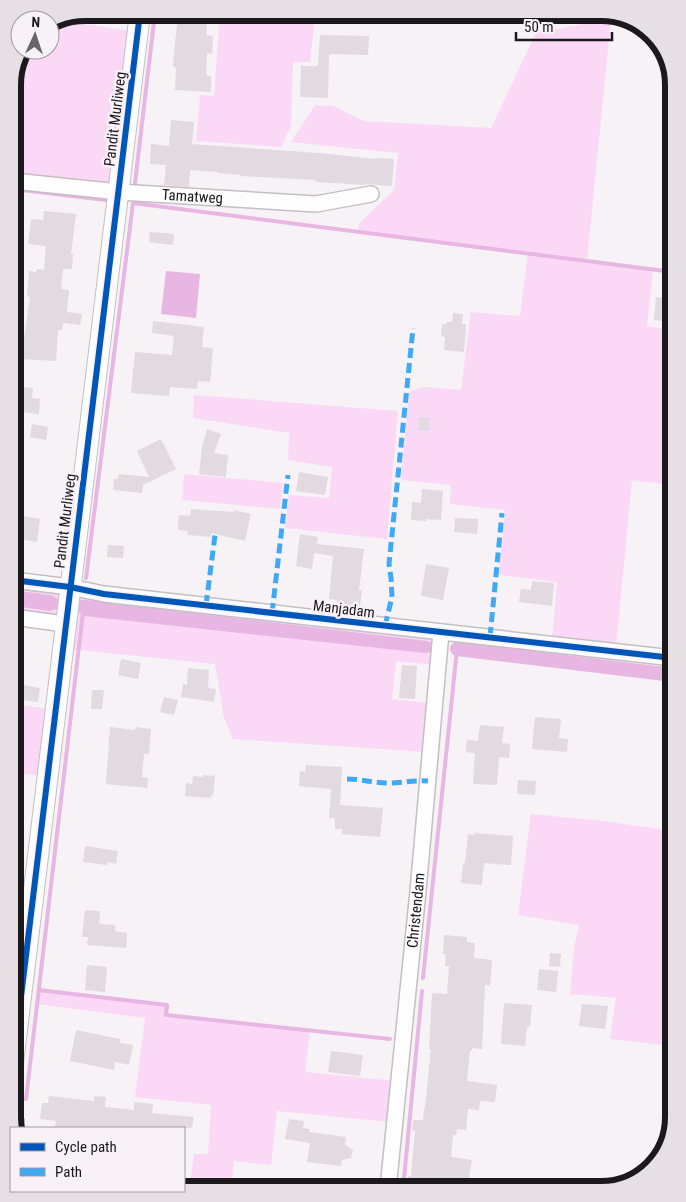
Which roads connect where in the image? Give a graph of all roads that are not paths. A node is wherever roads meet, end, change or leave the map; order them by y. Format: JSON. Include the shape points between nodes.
{"nodes":[{"id":1,"x":139,"y":21,"type":"edge"},
{"id":2,"x":21,"y":182,"type":"edge"},
{"id":3,"x":118,"y":192,"type":"junction"},
{"id":4,"x":371,"y":194,"type":"dead end"},
{"id":5,"x":21,"y":582,"type":"edge"},
{"id":6,"x":70,"y":591,"type":"junction"},
{"id":7,"x":21,"y":618,"type":"edge"},
{"id":8,"x":65,"y":622,"type":"junction"},
{"id":9,"x":441,"y":632,"type":"junction"},
{"id":10,"x":665,"y":657,"type":"edge"},
{"id":11,"x":21,"y":988,"type":"edge"},
{"id":12,"x":389,"y":1181,"type":"edge"}],
"edges":[{"from":1,"to":3,"type":"street","name":"Pandit Murliweg"},
{"from":2,"to":3,"type":"street","name":"Tamatweg"},
{"from":3,"to":4,"type":"street","name":"Tamatweg","via":[[316,204]]},
{"from":3,"to":6,"type":"street","name":"Pandit Murliweg"},
{"from":5,"to":6,"type":"street","name":"Manjadam"},
{"from":6,"to":8,"type":"street","name":"Pandit Murliweg"},
{"from":6,"to":9,"type":"street","name":"Manjadam"},
{"from":7,"to":8,"type":"street"},
{"from":8,"to":11,"type":"street","name":"Pandit Murliweg"},
{"from":9,"to":10,"type":"street","name":"Manjadam"},
{"from":9,"to":12,"type":"street","name":"Christendam"}]}
